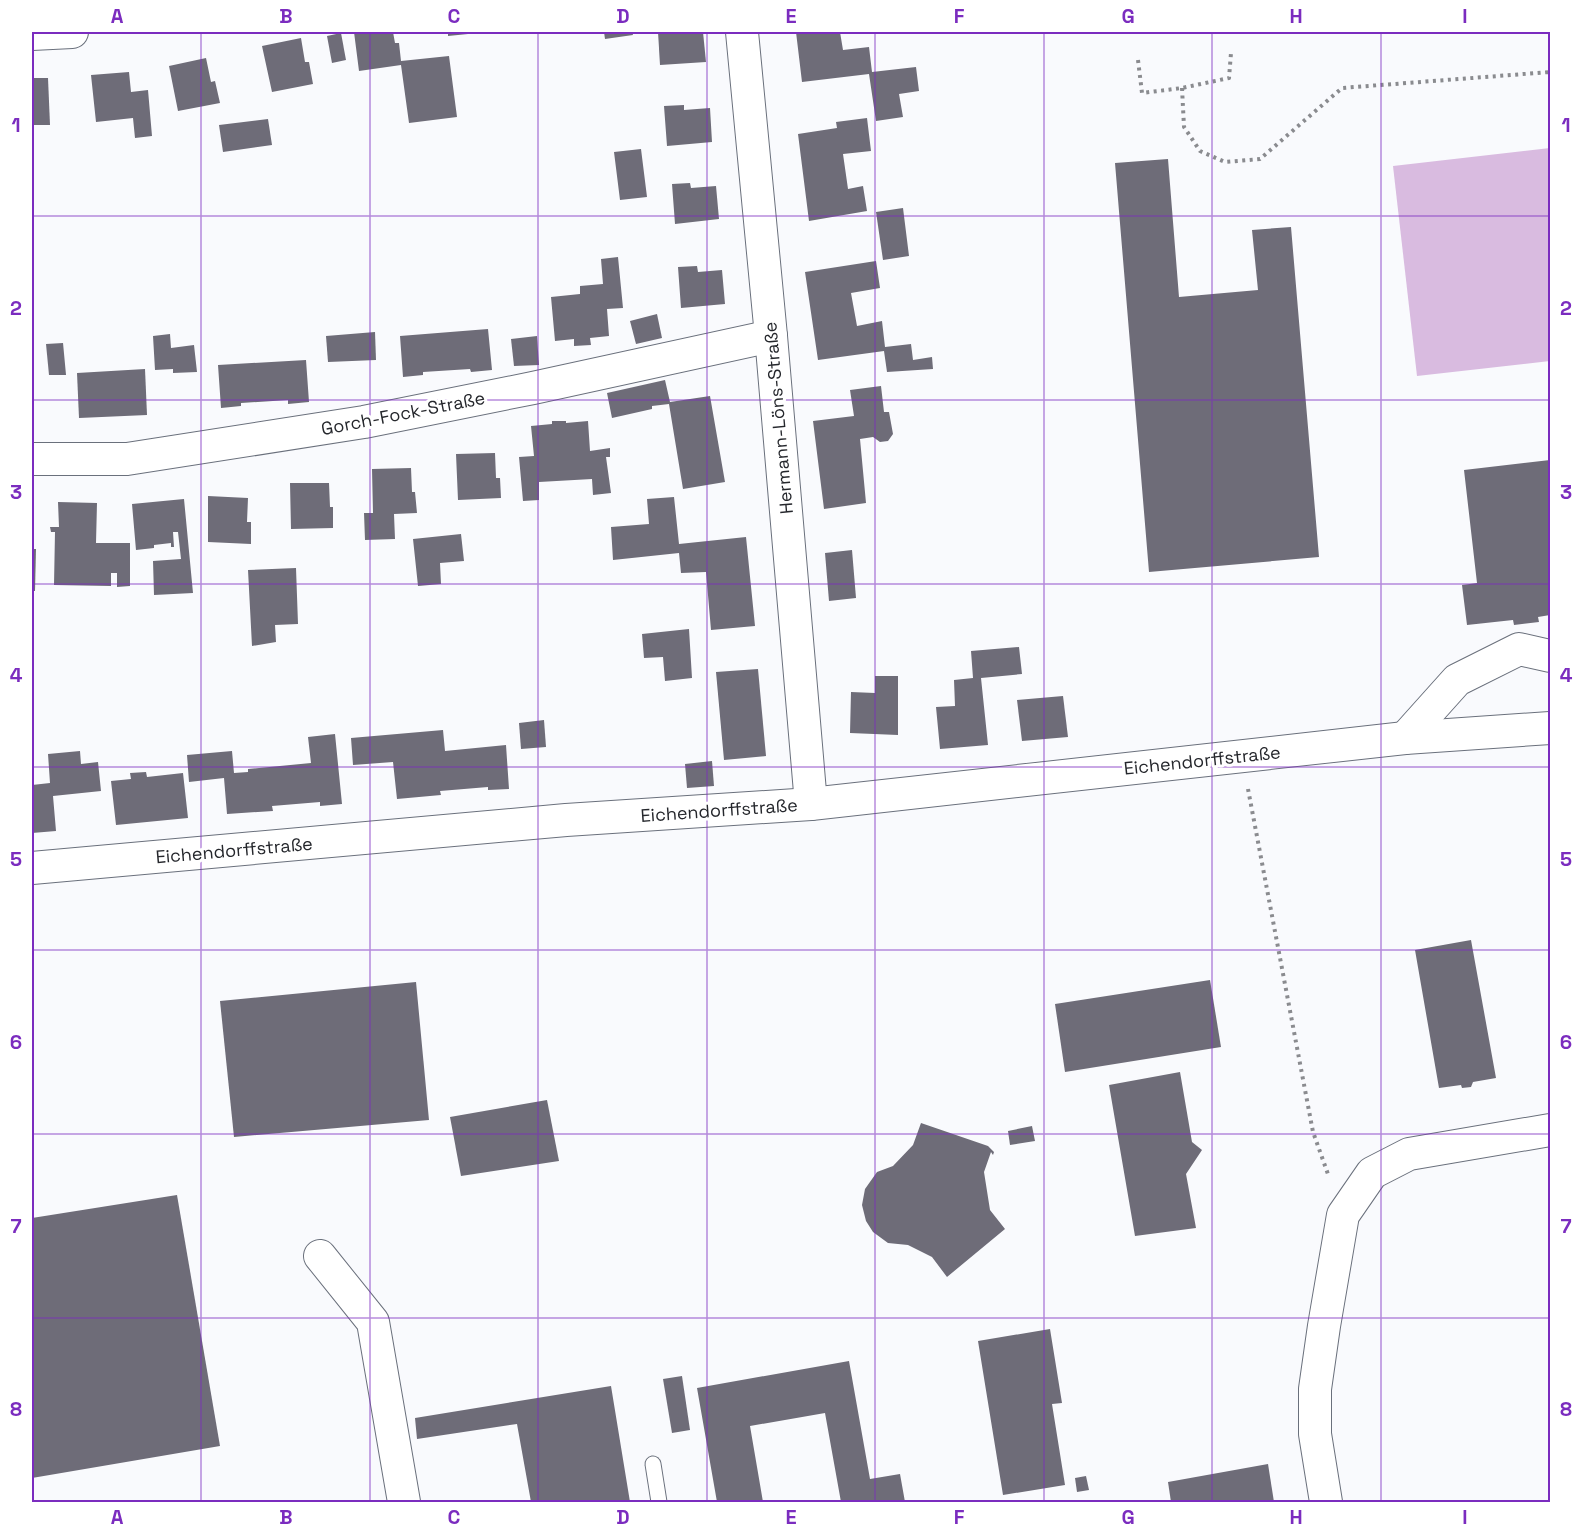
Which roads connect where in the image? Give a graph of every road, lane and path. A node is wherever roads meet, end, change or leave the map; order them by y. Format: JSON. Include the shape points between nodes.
{"nodes":[{"id":1,"x":72,"y":32,"type":"edge"},
{"id":2,"x":742,"y":32,"type":"edge"},
{"id":3,"x":32,"y":34,"type":"edge"},
{"id":4,"x":1231,"y":53,"type":"dead end"},
{"id":5,"x":1138,"y":60,"type":"dead end"},
{"id":6,"x":1551,"y":72,"type":"edge"},
{"id":7,"x":1182,"y":88,"type":"junction"},
{"id":8,"x":771,"y":336,"type":"junction"},
{"id":9,"x":32,"y":459,"type":"edge"},
{"id":10,"x":1551,"y":656,"type":"edge"},
{"id":11,"x":1551,"y":728,"type":"edge"},
{"id":12,"x":1405,"y":738,"type":"junction"},
{"id":13,"x":1242,"y":756,"type":"junction"},
{"id":14,"x":811,"y":804,"type":"junction"},
{"id":15,"x":32,"y":868,"type":"edge"},
{"id":16,"x":1551,"y":1130,"type":"edge"},
{"id":17,"x":1343,"y":1215,"type":"junction"},
{"id":18,"x":320,"y":1256,"type":"dead end"},
{"id":19,"x":653,"y":1464,"type":"dead end"},
{"id":20,"x":404,"y":1503,"type":"edge"},
{"id":21,"x":659,"y":1503,"type":"edge"},
{"id":22,"x":1326,"y":1503,"type":"edge"}],
"edges":[{"from":1,"to":3,"type":"street"},
{"from":2,"to":8,"type":"street","name":"Hermann-Löns-Straße"},
{"from":4,"to":7,"type":"path","via":[[1228,78]]},
{"from":5,"to":7,"type":"path","via":[[1142,93]]},
{"from":6,"to":7,"type":"path","via":[[1342,88],[1260,159],[1225,162],[1200,151],[1184,127]]},
{"from":8,"to":9,"type":"street","name":"Gorch-Fock-Straße","via":[[364,422],[127,459]]},
{"from":8,"to":14,"type":"street","name":"Hermann-Löns-Straße"},
{"from":10,"to":12,"type":"street","via":[[1519,649],[1457,680]]},
{"from":11,"to":12,"type":"street","name":"Eichendorffstraße"},
{"from":12,"to":13,"type":"street","name":"Eichendorffstraße"},
{"from":13,"to":14,"type":"street","name":"Eichendorffstraße"},
{"from":13,"to":17,"type":"path","via":[[1313,1132]]},
{"from":14,"to":15,"type":"street","name":"Eichendorffstraße","via":[[566,820]]},
{"from":16,"to":17,"type":"street","via":[[1409,1154],[1372,1173]]},
{"from":17,"to":22,"type":"street","via":[[1315,1389],[1315,1434]]},
{"from":18,"to":20,"type":"street","via":[[374,1322]]},
{"from":19,"to":21,"type":"lane"}]}
